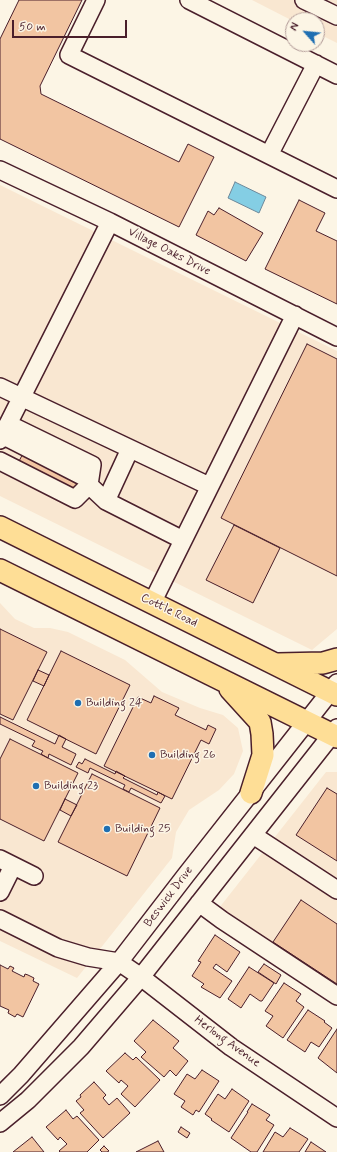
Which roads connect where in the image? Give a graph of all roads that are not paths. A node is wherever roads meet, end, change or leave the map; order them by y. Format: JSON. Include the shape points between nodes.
{"nodes":[{"id":1,"x":96,"y":0,"type":"edge"},
{"id":2,"x":189,"y":0,"type":"edge"},
{"id":3,"x":304,"y":0,"type":"edge"},
{"id":4,"x":332,"y":9,"type":"edge"},
{"id":5,"x":316,"y":64,"type":"junction"},
{"id":6,"x":337,"y":75,"type":"edge"},
{"id":7,"x":270,"y":155,"type":"junction"},
{"id":8,"x":0,"y":170,"type":"edge"},
{"id":9,"x":337,"y":190,"type":"edge"},
{"id":10,"x":110,"y":222,"type":"junction"},
{"id":11,"x":295,"y":316,"type":"junction"},
{"id":12,"x":337,"y":337,"type":"edge"},
{"id":13,"x":0,"y":387,"type":"edge"},
{"id":14,"x":21,"y":397,"type":"junction"},
{"id":15,"x":3,"y":437,"type":"edge"},
{"id":16,"x":130,"y":449,"type":"junction"},
{"id":17,"x":0,"y":462,"type":"edge"},
{"id":18,"x":89,"y":486,"type":"junction"},
{"id":19,"x":209,"y":486,"type":"junction"},
{"id":20,"x":106,"y":501,"type":"junction"},
{"id":21,"x":0,"y":526,"type":"edge"},
{"id":22,"x":183,"y":540,"type":"junction"},
{"id":23,"x":0,"y":570,"type":"edge"},
{"id":24,"x":152,"y":603,"type":"junction"},
{"id":25,"x":337,"y":658,"type":"edge"},
{"id":26,"x":277,"y":664,"type":"junction"},
{"id":27,"x":221,"y":680,"type":"junction"},
{"id":28,"x":335,"y":690,"type":"edge"},
{"id":29,"x":307,"y":722,"type":"junction"},
{"id":30,"x":335,"y":733,"type":"edge"},
{"id":31,"x":251,"y":793,"type":"junction"},
{"id":32,"x":253,"y":835,"type":"junction"},
{"id":33,"x":7,"y":863,"type":"edge"},
{"id":34,"x":34,"y":876,"type":"dead end"},
{"id":35,"x":337,"y":890,"type":"edge"},
{"id":36,"x":0,"y":892,"type":"edge"},
{"id":37,"x":199,"y":903,"type":"junction"},
{"id":38,"x":0,"y":919,"type":"edge"},
{"id":39,"x":119,"y":962,"type":"junction"},
{"id":40,"x":141,"y":977,"type":"junction"},
{"id":41,"x":337,"y":996,"type":"edge"},
{"id":42,"x":0,"y":1096,"type":"edge"},
{"id":43,"x":337,"y":1118,"type":"edge"},
{"id":44,"x":0,"y":1123,"type":"edge"}],
"edges":[{"from":1,"to":7,"type":"street","via":[[70,55]]},
{"from":2,"to":5,"type":"street"},
{"from":3,"to":4,"type":"street"},
{"from":5,"to":6,"type":"street"},
{"from":5,"to":7,"type":"street"},
{"from":7,"to":9,"type":"street"},
{"from":8,"to":10,"type":"street","name":"Village Oaks Drive"},
{"from":10,"to":11,"type":"street","name":"Village Oaks Drive"},
{"from":10,"to":14,"type":"street"},
{"from":11,"to":12,"type":"street","name":"Village Oaks Drive"},
{"from":11,"to":19,"type":"street"},
{"from":13,"to":14,"type":"street"},
{"from":14,"to":15,"type":"street"},
{"from":14,"to":16,"type":"street"},
{"from":15,"to":18,"type":"street","via":[[81,488]]},
{"from":15,"to":18,"type":"street","via":[[92,465]]},
{"from":16,"to":19,"type":"street"},
{"from":16,"to":20,"type":"street"},
{"from":17,"to":18,"type":"street","via":[[75,499]]},
{"from":18,"to":20,"type":"street"},
{"from":19,"to":22,"type":"street"},
{"from":20,"to":22,"type":"street"},
{"from":21,"to":24,"type":"main road","name":"Cottle Road"},
{"from":22,"to":24,"type":"street"},
{"from":23,"to":27,"type":"main road"},
{"from":24,"to":26,"type":"main road","name":"Cottle Road"},
{"from":25,"to":26,"type":"main road","via":[[323,663]]},
{"from":26,"to":28,"type":"main road","name":"Cottle Road"},
{"from":27,"to":29,"type":"main road"},
{"from":27,"to":31,"type":"main road","via":[[260,722],[263,755]]},
{"from":28,"to":29,"type":"street","name":"Beswick Drive"},
{"from":29,"to":30,"type":"main road"},
{"from":29,"to":31,"type":"street","name":"Beswick Drive"},
{"from":30,"to":32,"type":"street"},
{"from":31,"to":39,"type":"street","name":"Beswick Drive"},
{"from":32,"to":35,"type":"street"},
{"from":32,"to":37,"type":"street"},
{"from":33,"to":34,"type":"street"},
{"from":33,"to":36,"type":"street"},
{"from":37,"to":40,"type":"street"},
{"from":37,"to":41,"type":"street"},
{"from":38,"to":39,"type":"street","via":[[58,948]]},
{"from":39,"to":40,"type":"street","name":"Herlong Avenue"},
{"from":39,"to":42,"type":"street","name":"Beswick Drive"},
{"from":40,"to":43,"type":"street","name":"Herlong Avenue","via":[[231,1047]]},
{"from":40,"to":44,"type":"street","via":[[81,1047],[28,1100]]}]}
